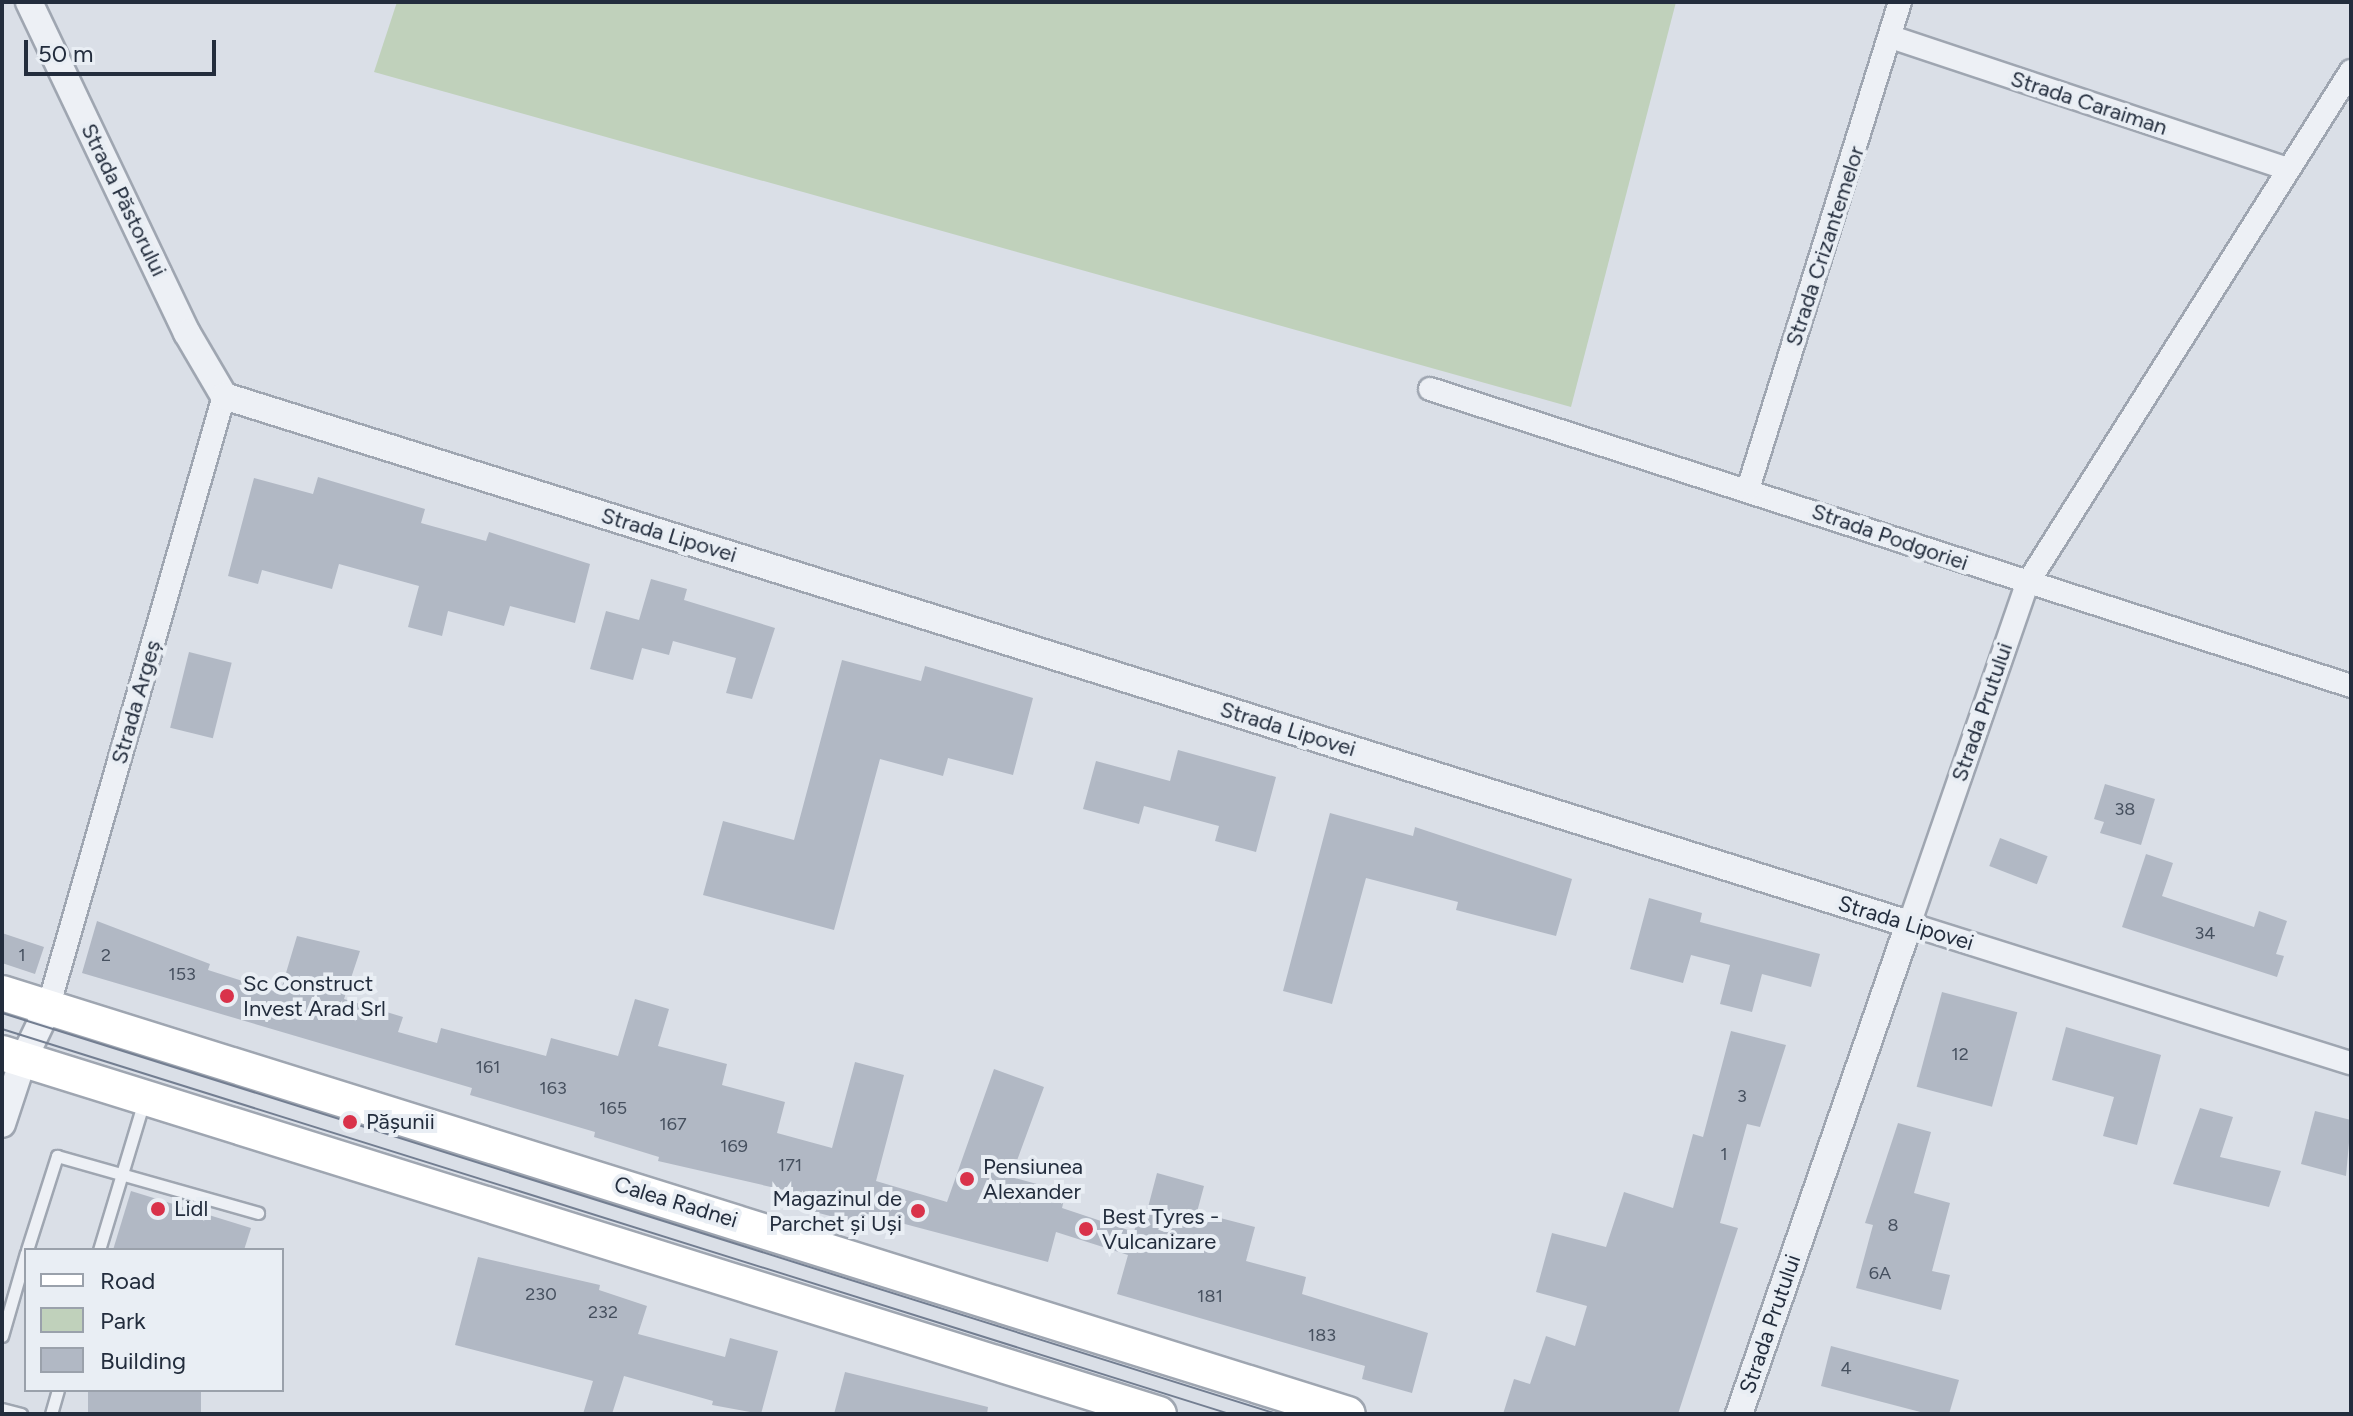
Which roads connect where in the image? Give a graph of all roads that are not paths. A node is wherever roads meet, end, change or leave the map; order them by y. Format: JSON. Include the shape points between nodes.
{"nodes":[{"id":1,"x":29,"y":2,"type":"edge"},
{"id":2,"x":1900,"y":2,"type":"edge"},
{"id":3,"x":1891,"y":37,"type":"junction"},
{"id":4,"x":2351,"y":71,"type":"edge"},
{"id":5,"x":2343,"y":100,"type":"edge"},
{"id":6,"x":2287,"y":169,"type":"junction"},
{"id":7,"x":1430,"y":389,"type":"dead end"},
{"id":8,"x":224,"y":396,"type":"junction"},
{"id":9,"x":1748,"y":489,"type":"junction"},
{"id":10,"x":2027,"y":584,"type":"junction"},
{"id":11,"x":2351,"y":686,"type":"edge"},
{"id":12,"x":1909,"y":924,"type":"junction"},
{"id":13,"x":2,"y":993,"type":"edge"},
{"id":14,"x":48,"y":1008,"type":"junction"},
{"id":15,"x":12,"y":1056,"type":"edge"},
{"id":16,"x":2351,"y":1063,"type":"edge"},
{"id":17,"x":144,"y":1100,"type":"junction"},
{"id":18,"x":2,"y":1124,"type":"edge"},
{"id":19,"x":122,"y":1172,"type":"junction"},
{"id":20,"x":258,"y":1213,"type":"dead end"},
{"id":21,"x":27,"y":1248,"type":"edge"},
{"id":22,"x":100,"y":1248,"type":"edge"},
{"id":23,"x":24,"y":1259,"type":"edge"},
{"id":24,"x":2,"y":1336,"type":"edge"},
{"id":25,"x":57,"y":1392,"type":"edge"},
{"id":26,"x":2,"y":1409,"type":"edge"},
{"id":27,"x":21,"y":1414,"type":"edge"},
{"id":28,"x":51,"y":1414,"type":"edge"},
{"id":29,"x":1159,"y":1414,"type":"edge"},
{"id":30,"x":1348,"y":1414,"type":"edge"},
{"id":31,"x":1739,"y":1414,"type":"edge"}],
"edges":[{"from":1,"to":8,"type":"street","name":"Strada Păstorului","via":[[187,333]]},
{"from":2,"to":3,"type":"street","name":"Strada Crizantemelor"},
{"from":3,"to":6,"type":"street","name":"Strada Caraiman"},
{"from":3,"to":9,"type":"street","name":"Strada Crizantemelor"},
{"from":4,"to":5,"type":"street","name":"Strada Prutului"},
{"from":5,"to":6,"type":"street","name":"Strada Prutului"},
{"from":6,"to":10,"type":"street","name":"Strada Prutului"},
{"from":7,"to":9,"type":"street","name":"Strada Podgoriei"},
{"from":8,"to":12,"type":"street","name":"Strada Lipovei"},
{"from":8,"to":14,"type":"street","name":"Strada Argeș"},
{"from":9,"to":10,"type":"street","name":"Strada Podgoriei"},
{"from":10,"to":11,"type":"street","name":"Strada Podgoriei"},
{"from":10,"to":12,"type":"street","name":"Strada Prutului"},
{"from":12,"to":16,"type":"street","name":"Strada Lipovei"},
{"from":12,"to":31,"type":"street","name":"Strada Prutului"},
{"from":13,"to":14,"type":"main road","name":"Calea Radnei"},
{"from":14,"to":15,"type":"street"},
{"from":14,"to":30,"type":"main road","name":"Calea Radnei"},
{"from":15,"to":17,"type":"main road"},
{"from":15,"to":18,"type":"street"},
{"from":17,"to":19,"type":"lane"},
{"from":17,"to":29,"type":"main road"},
{"from":19,"to":20,"type":"lane"},
{"from":19,"to":21,"type":"lane","via":[[57,1156]]},
{"from":19,"to":22,"type":"lane"},
{"from":23,"to":24,"type":"lane"},
{"from":25,"to":28,"type":"lane"},
{"from":26,"to":27,"type":"lane"}]}
